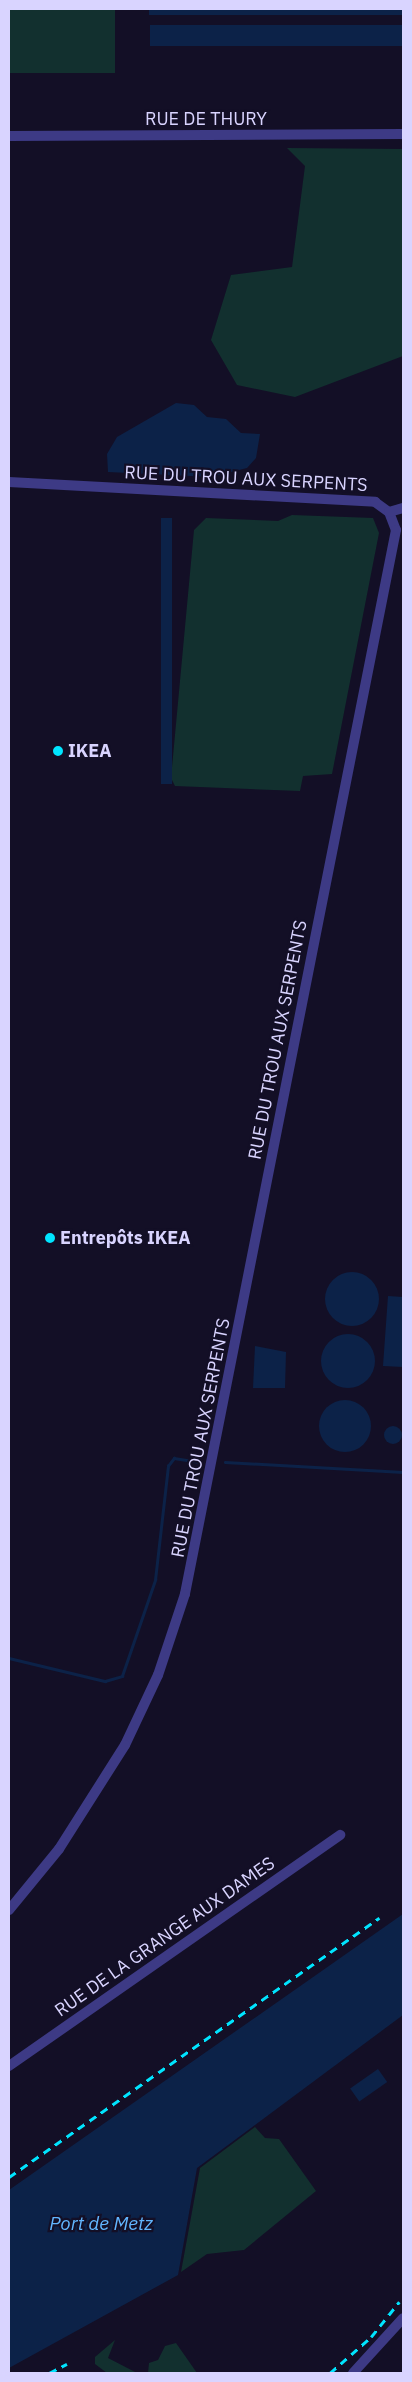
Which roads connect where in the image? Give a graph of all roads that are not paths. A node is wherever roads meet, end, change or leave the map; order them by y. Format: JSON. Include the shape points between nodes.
{"nodes":[{"id":1,"x":403,"y":134,"type":"edge"},
{"id":2,"x":9,"y":136,"type":"edge"},
{"id":3,"x":9,"y":482,"type":"edge"},
{"id":4,"x":403,"y":508,"type":"edge"},
{"id":5,"x":389,"y":512,"type":"junction"},
{"id":6,"x":340,"y":1836,"type":"dead end"},
{"id":7,"x":9,"y":1910,"type":"edge"},
{"id":8,"x":9,"y":2066,"type":"edge"},
{"id":9,"x":403,"y":2318,"type":"edge"},
{"id":10,"x":353,"y":2373,"type":"edge"}],
"edges":[{"from":1,"to":2,"type":"street","name":"RUE DE THURY"},
{"from":3,"to":5,"type":"street","name":"RUE DU TROU AUX SERPENTS","via":[[364,501]]},
{"from":4,"to":5,"type":"street"},
{"from":5,"to":7,"type":"street","name":"RUE DU TROU AUX SERPENTS","via":[[396,540],[185,1594],[158,1675],[125,1744],[59,1849]]},
{"from":6,"to":8,"type":"street","name":"RUE DE LA GRANGE AUX DAMES"},
{"from":9,"to":10,"type":"street"}]}
